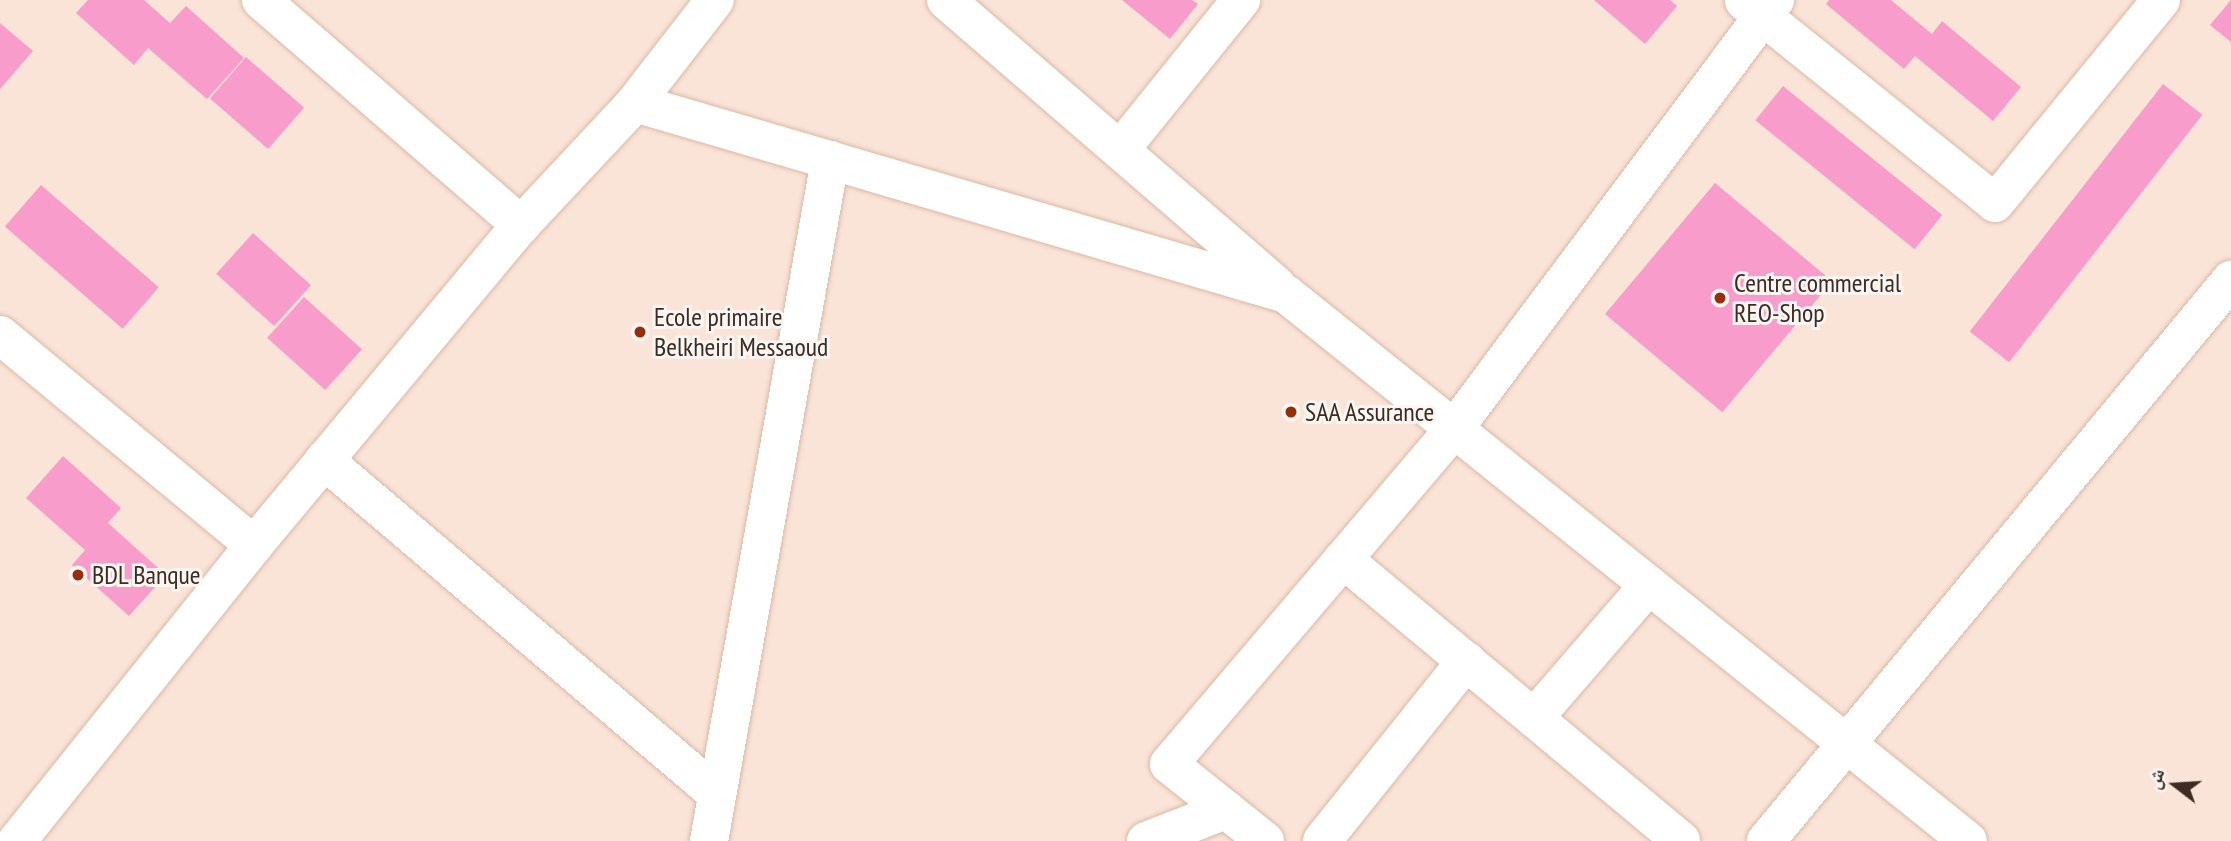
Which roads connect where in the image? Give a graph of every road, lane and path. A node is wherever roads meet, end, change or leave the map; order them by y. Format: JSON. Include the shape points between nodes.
{"nodes":[{"id":1,"x":261,"y":0,"type":"edge"},
{"id":2,"x":715,"y":0,"type":"edge"},
{"id":3,"x":946,"y":0,"type":"edge"},
{"id":4,"x":1241,"y":0,"type":"edge"},
{"id":5,"x":2161,"y":0,"type":"edge"},
{"id":6,"x":1760,"y":5,"type":"edge"},
{"id":7,"x":635,"y":103,"type":"junction"},
{"id":8,"x":1120,"y":150,"type":"junction"},
{"id":9,"x":830,"y":160,"type":"junction"},
{"id":10,"x":522,"y":225,"type":"junction"},
{"id":11,"x":2231,"y":281,"type":"edge"},
{"id":12,"x":1286,"y":294,"type":"junction"},
{"id":13,"x":0,"y":335,"type":"edge"},
{"id":14,"x":1454,"y":429,"type":"junction"},
{"id":15,"x":324,"y":460,"type":"junction"},
{"id":16,"x":254,"y":545,"type":"junction"},
{"id":17,"x":1343,"y":559,"type":"junction"},
{"id":18,"x":1649,"y":585,"type":"junction"},
{"id":19,"x":1466,"y":661,"type":"junction"},
{"id":20,"x":1534,"y":718,"type":"junction"},
{"id":21,"x":1846,"y":743,"type":"junction"},
{"id":22,"x":717,"y":794,"type":"junction"},
{"id":23,"x":1226,"y":810,"type":"junction"},
{"id":24,"x":17,"y":841,"type":"edge"},
{"id":25,"x":709,"y":841,"type":"edge"},
{"id":26,"x":1146,"y":841,"type":"edge"},
{"id":27,"x":1265,"y":841,"type":"edge"},
{"id":28,"x":1322,"y":841,"type":"edge"},
{"id":29,"x":1681,"y":841,"type":"edge"},
{"id":30,"x":1766,"y":841,"type":"edge"},
{"id":31,"x":1968,"y":841,"type":"edge"}],
"edges":[{"from":1,"to":10,"type":"street"},
{"from":2,"to":7,"type":"street"},
{"from":3,"to":8,"type":"street"},
{"from":4,"to":8,"type":"street"},
{"from":5,"to":6,"type":"street","via":[[1995,203]]},
{"from":6,"to":14,"type":"street"},
{"from":7,"to":9,"type":"street"},
{"from":7,"to":10,"type":"street"},
{"from":8,"to":12,"type":"street"},
{"from":9,"to":12,"type":"street"},
{"from":9,"to":22,"type":"street"},
{"from":10,"to":15,"type":"street"},
{"from":11,"to":21,"type":"street"},
{"from":12,"to":14,"type":"street"},
{"from":13,"to":16,"type":"street"},
{"from":14,"to":17,"type":"street"},
{"from":14,"to":18,"type":"street"},
{"from":15,"to":16,"type":"street"},
{"from":15,"to":22,"type":"street"},
{"from":16,"to":24,"type":"street"},
{"from":17,"to":19,"type":"street"},
{"from":17,"to":23,"type":"street","via":[[1169,764]]},
{"from":18,"to":20,"type":"street"},
{"from":18,"to":21,"type":"street"},
{"from":19,"to":20,"type":"street"},
{"from":19,"to":28,"type":"street"},
{"from":20,"to":29,"type":"street"},
{"from":21,"to":30,"type":"street"},
{"from":21,"to":31,"type":"street"},
{"from":22,"to":25,"type":"street"},
{"from":23,"to":26,"type":"street"},
{"from":23,"to":27,"type":"street"}]}
